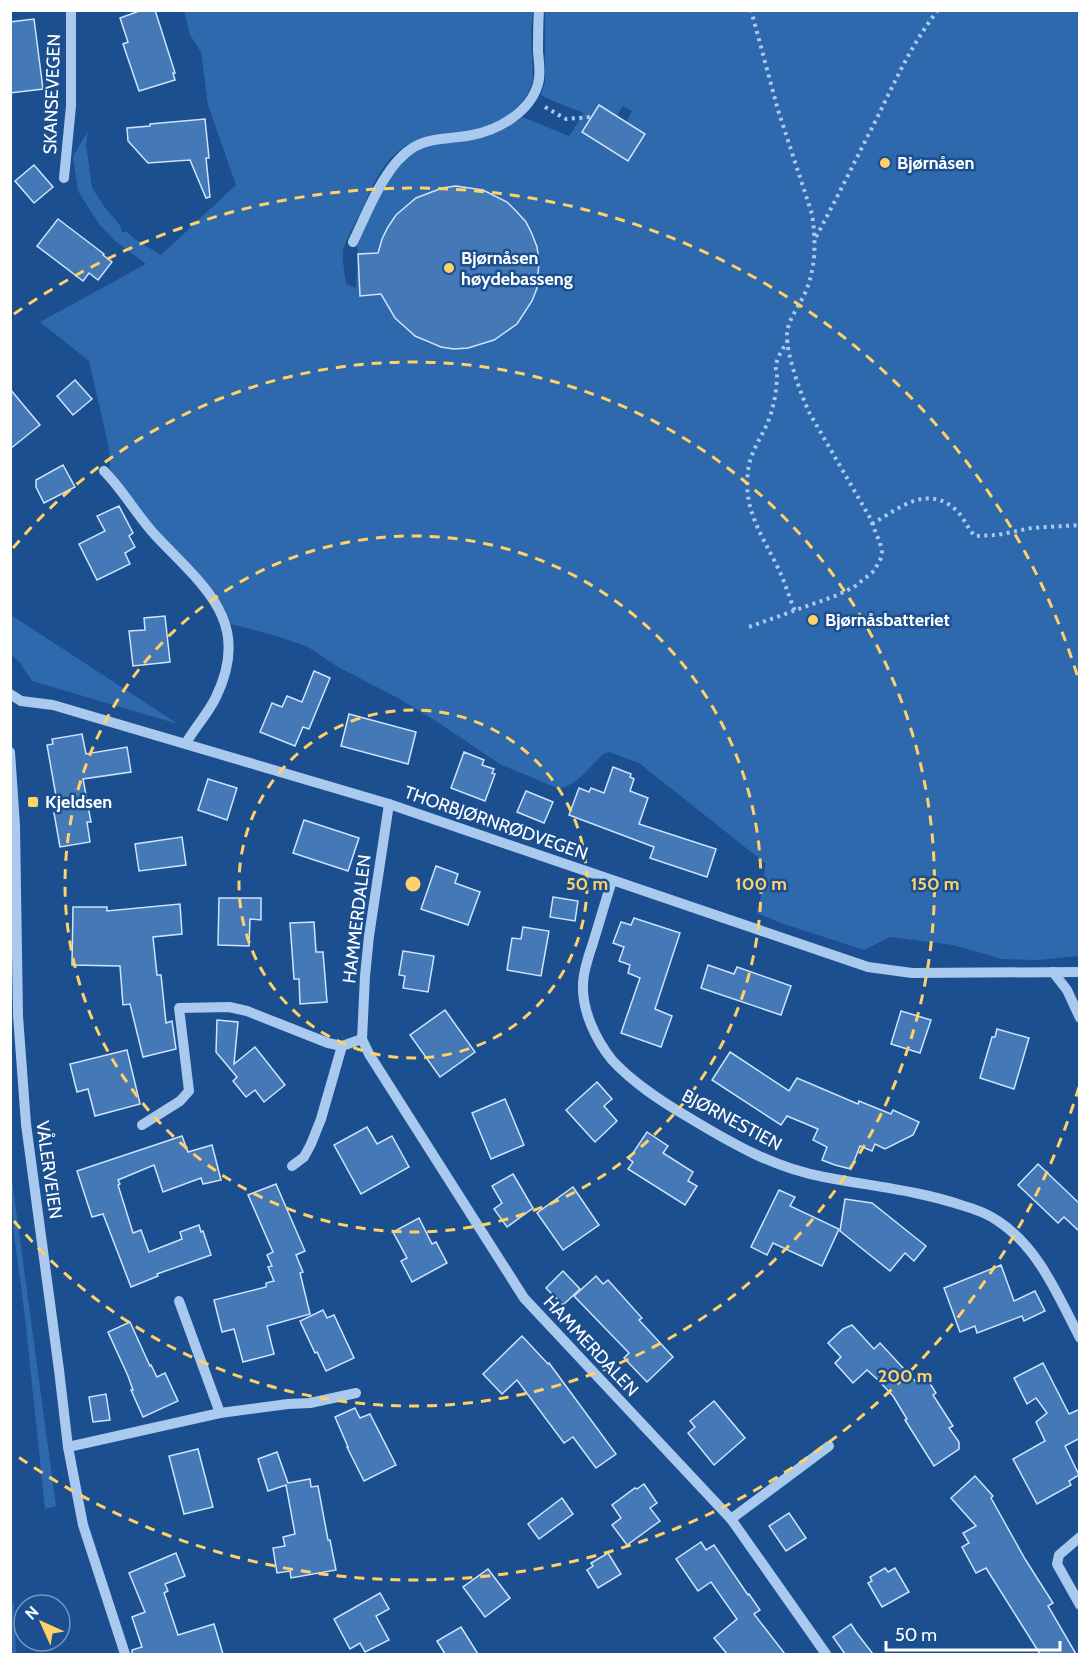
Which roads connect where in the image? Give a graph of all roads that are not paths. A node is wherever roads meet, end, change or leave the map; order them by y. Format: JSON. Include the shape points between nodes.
{"nodes":[{"id":1,"x":71,"y":10,"type":"edge"},
{"id":2,"x":539,"y":10,"type":"edge"},
{"id":3,"x":64,"y":178,"type":"dead end"},
{"id":4,"x":352,"y":242,"type":"dead end"},
{"id":5,"x":104,"y":471,"type":"dead end"},
{"id":6,"x":10,"y":694,"type":"edge"},
{"id":7,"x":186,"y":743,"type":"junction"},
{"id":8,"x":10,"y":752,"type":"edge"},
{"id":9,"x":390,"y":804,"type":"junction"},
{"id":10,"x":612,"y":881,"type":"junction"},
{"id":11,"x":1053,"y":972,"type":"junction"},
{"id":12,"x":1080,"y":972,"type":"edge"},
{"id":13,"x":1080,"y":1018,"type":"edge"},
{"id":14,"x":362,"y":1039,"type":"junction"},
{"id":15,"x":342,"y":1046,"type":"junction"},
{"id":16,"x":142,"y":1125,"type":"dead end"},
{"id":17,"x":292,"y":1166,"type":"dead end"},
{"id":18,"x":179,"y":1301,"type":"dead end"},
{"id":19,"x":1080,"y":1338,"type":"edge"},
{"id":20,"x":356,"y":1393,"type":"dead end"},
{"id":21,"x":220,"y":1413,"type":"junction"},
{"id":22,"x":829,"y":1446,"type":"dead end"},
{"id":23,"x":68,"y":1447,"type":"junction"},
{"id":24,"x":731,"y":1519,"type":"junction"},
{"id":25,"x":1080,"y":1537,"type":"edge"},
{"id":26,"x":1080,"y":1605,"type":"edge"},
{"id":27,"x":126,"y":1654,"type":"edge"},
{"id":28,"x":826,"y":1654,"type":"edge"}],
"edges":[{"from":1,"to":3,"type":"street","name":"SKANSEVEGEN","via":[[71,106]]},
{"from":2,"to":4,"type":"street","via":[[538,83],[531,100],[513,118],[485,132],[424,142],[406,153],[387,174]]},
{"from":5,"to":7,"type":"street","via":[[153,534],[210,593],[227,629],[224,677],[216,698]]},
{"from":6,"to":7,"type":"street","name":"THORBJØRNRØDVEGEN","via":[[21,701],[53,705]]},
{"from":7,"to":9,"type":"street","name":"THORBJØRNRØDVEGEN"},
{"from":8,"to":23,"type":"street","name":"VÅLERVEIEN","via":[[18,1016],[26,1124]]},
{"from":9,"to":10,"type":"street","name":"THORBJØRNRØDVEGEN"},
{"from":9,"to":14,"type":"street","name":"HAMMERDALEN","via":[[369,936]]},
{"from":10,"to":11,"type":"street","name":"THORBJØRNRØDVEGEN","via":[[868,967],[912,974]]},
{"from":10,"to":19,"type":"street","name":"BJØRNESTIEN","via":[[583,985],[591,1025],[614,1061],[664,1102],[754,1154],[796,1171],[910,1191],[985,1212],[1030,1248]]},
{"from":11,"to":12,"type":"street","name":"THORBJØRNRØDVEGEN"},
{"from":11,"to":13,"type":"street"},
{"from":14,"to":15,"type":"street"},
{"from":14,"to":24,"type":"street","name":"HAMMERDALEN","via":[[524,1298]]},
{"from":15,"to":16,"type":"street","via":[[247,1011],[212,1006],[179,1008],[189,1091]]},
{"from":15,"to":17,"type":"street","via":[[311,1144],[304,1157]]},
{"from":18,"to":21,"type":"street"},
{"from":20,"to":21,"type":"street","via":[[310,1403]]},
{"from":21,"to":23,"type":"street"},
{"from":22,"to":24,"type":"street"},
{"from":23,"to":27,"type":"street","name":"VÅLERVEIEN","via":[[83,1525]]},
{"from":24,"to":28,"type":"street","name":"HAMMERDALEN"},
{"from":25,"to":26,"type":"street","via":[[1059,1555],[1057,1564]]}]}
